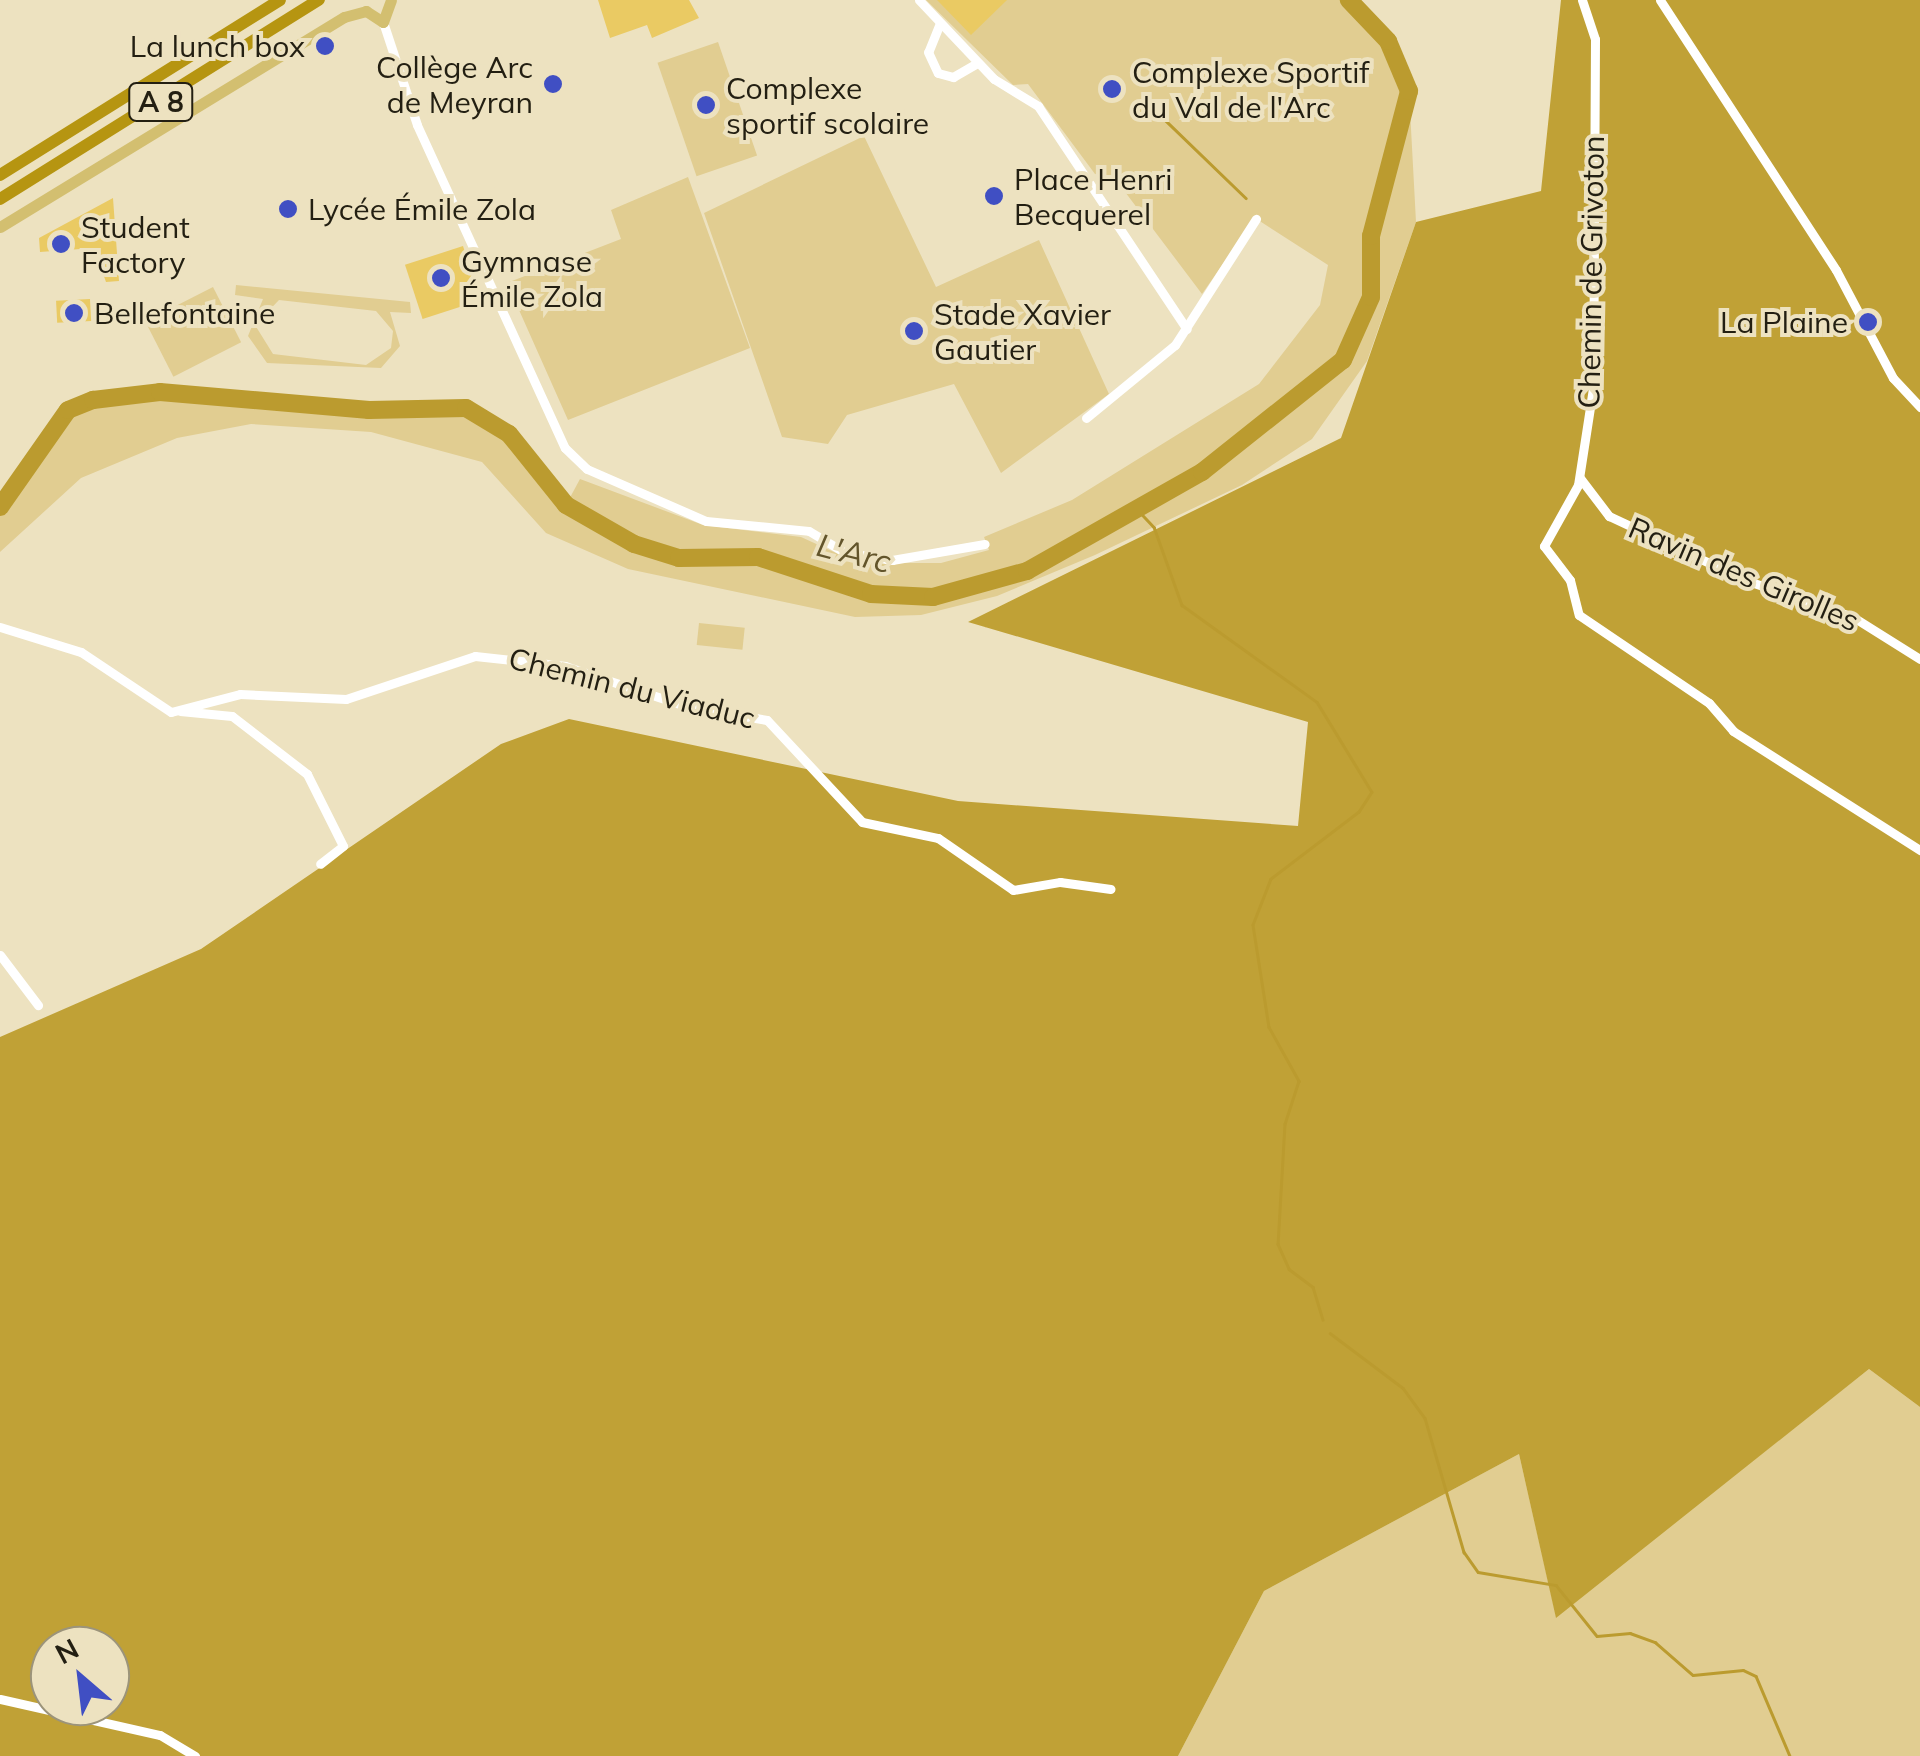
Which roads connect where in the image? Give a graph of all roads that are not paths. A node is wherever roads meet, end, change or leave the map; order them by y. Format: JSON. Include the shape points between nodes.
{"nodes":[{"id":1,"x":280,"y":0,"type":"edge"},
{"id":2,"x":320,"y":0,"type":"edge"},
{"id":3,"x":919,"y":0,"type":"edge"},
{"id":4,"x":1582,"y":0,"type":"edge"},
{"id":5,"x":1660,"y":0,"type":"edge"},
{"id":6,"x":389,"y":1,"type":"edge"},
{"id":7,"x":369,"y":6,"type":"edge"},
{"id":8,"x":939,"y":21,"type":"junction"},
{"id":9,"x":383,"y":22,"type":"junction"},
{"id":10,"x":977,"y":63,"type":"junction"},
{"id":11,"x":0,"y":175,"type":"edge"},
{"id":12,"x":0,"y":199,"type":"edge"},
{"id":13,"x":1256,"y":219,"type":"dead end"},
{"id":14,"x":0,"y":227,"type":"edge"},
{"id":15,"x":1187,"y":330,"type":"junction"},
{"id":16,"x":1920,"y":408,"type":"edge"},
{"id":17,"x":1086,"y":418,"type":"dead end"},
{"id":18,"x":1580,"y":478,"type":"junction"},
{"id":19,"x":985,"y":544,"type":"dead end"},
{"id":20,"x":0,"y":627,"type":"edge"},
{"id":21,"x":1920,"y":659,"type":"edge"},
{"id":22,"x":180,"y":712,"type":"junction"},
{"id":23,"x":1920,"y":850,"type":"edge"},
{"id":24,"x":320,"y":864,"type":"dead end"},
{"id":25,"x":1111,"y":889,"type":"dead end"},
{"id":26,"x":0,"y":955,"type":"edge"},
{"id":27,"x":38,"y":1005,"type":"dead end"},
{"id":28,"x":0,"y":1698,"type":"edge"},
{"id":29,"x":194,"y":1756,"type":"edge"}],
"edges":[{"from":1,"to":11,"type":"highway","number":"A 8"},
{"from":2,"to":12,"type":"highway","number":"A 8"},
{"from":3,"to":8,"type":"street"},
{"from":4,"to":18,"type":"street","name":"Chemin de Grivoton","via":[[1595,39],[1597,235],[1593,388]]},
{"from":5,"to":16,"type":"street","via":[[1836,270],[1892,378]]},
{"from":6,"to":9,"type":"main road"},
{"from":7,"to":9,"type":"main road"},
{"from":7,"to":14,"type":"main road"},
{"from":8,"to":10,"type":"street"},
{"from":8,"to":10,"type":"street","via":[[928,52],[934,68],[953,78]]},
{"from":9,"to":19,"type":"street","via":[[414,117],[565,448],[587,469],[706,521],[809,531],[844,552],[892,560]]},
{"from":10,"to":15,"type":"street","via":[[1038,106]]},
{"from":13,"to":15,"type":"street"},
{"from":15,"to":17,"type":"street"},
{"from":18,"to":21,"type":"street","name":"Ravin des Girolles","via":[[1609,516],[1748,581],[1852,616]]},
{"from":18,"to":23,"type":"street","name":"Chemin de Grivoton","via":[[1546,535],[1579,615],[1698,695],[1733,731]]},
{"from":20,"to":22,"type":"street","via":[[81,652],[160,710]]},
{"from":22,"to":24,"type":"street","via":[[232,716],[307,774],[342,846]]},
{"from":22,"to":25,"type":"street","name":"Chemin du Viaduc","via":[[240,694],[346,699],[475,656],[565,666],[685,706],[768,720],[862,822],[938,838],[1013,890],[1060,882]]},
{"from":26,"to":27,"type":"street"},
{"from":28,"to":29,"type":"street","via":[[160,1736]]}]}
